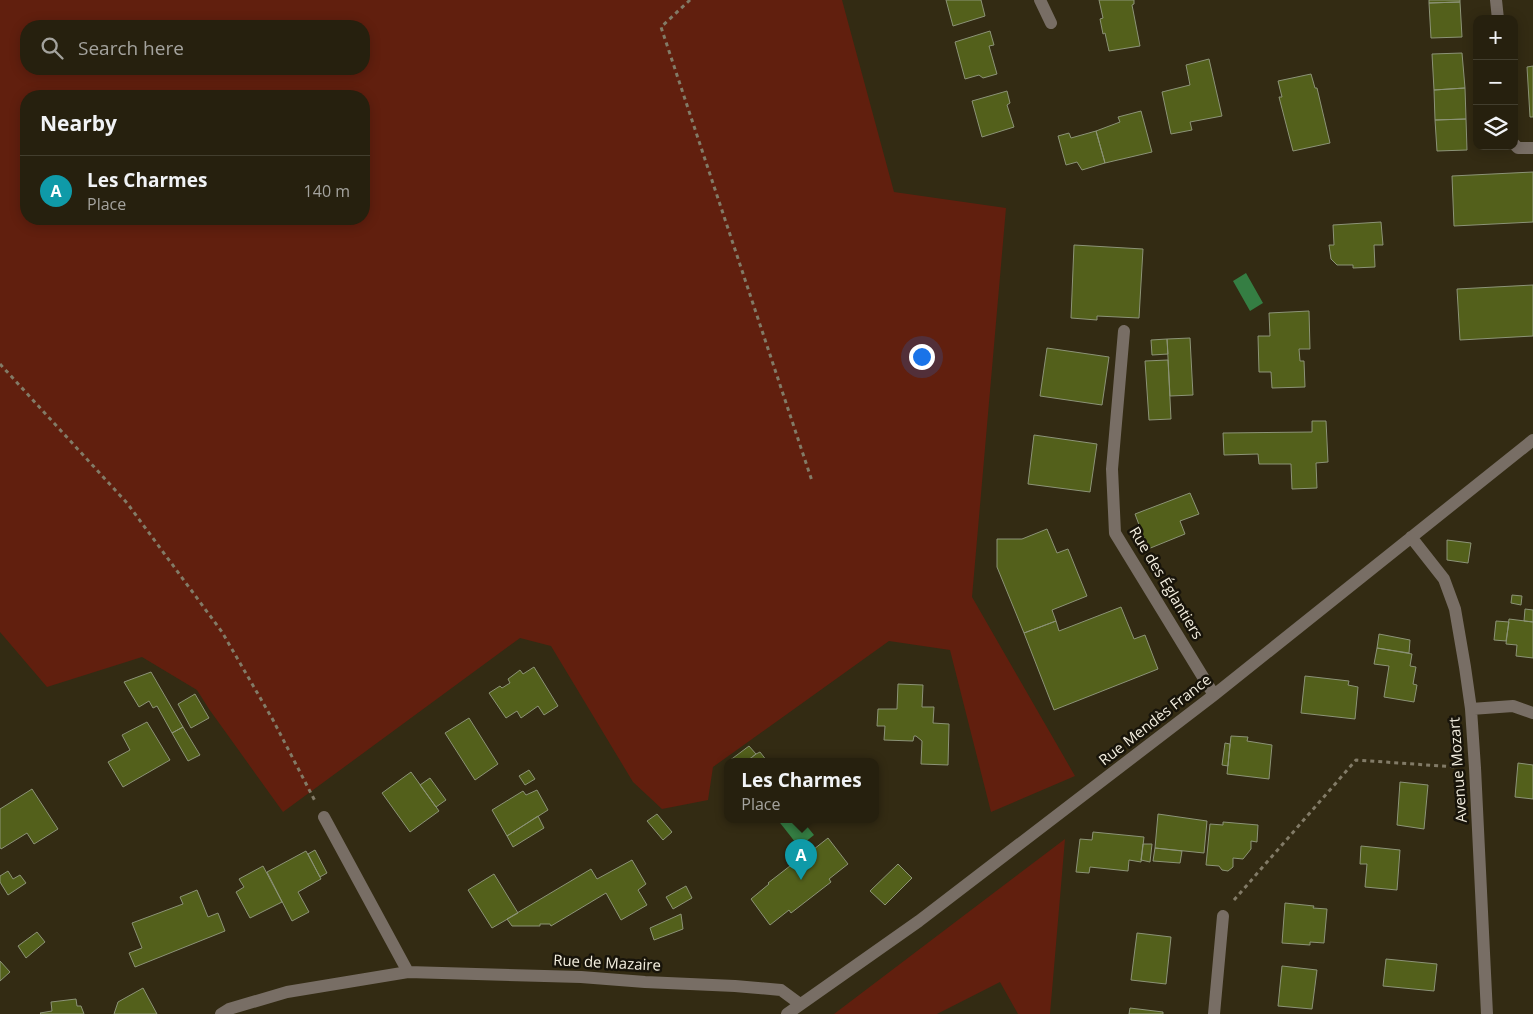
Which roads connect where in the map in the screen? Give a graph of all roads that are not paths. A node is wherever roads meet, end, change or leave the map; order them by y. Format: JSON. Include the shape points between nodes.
{"nodes":[{"id":1,"x":1040,"y":0,"type":"edge"},
{"id":2,"x":1496,"y":0,"type":"edge"},
{"id":3,"x":1498,"y":15,"type":"edge"},
{"id":4,"x":1051,"y":23,"type":"dead end"},
{"id":5,"x":1518,"y":148,"type":"edge"},
{"id":6,"x":1533,"y":148,"type":"edge"},
{"id":7,"x":1124,"y":331,"type":"dead end"},
{"id":8,"x":1533,"y":440,"type":"edge"},
{"id":9,"x":1411,"y":538,"type":"junction"},
{"id":10,"x":1214,"y":695,"type":"junction"},
{"id":11,"x":1471,"y":709,"type":"junction"},
{"id":12,"x":1533,"y":713,"type":"edge"},
{"id":13,"x":324,"y":817,"type":"road end"},
{"id":14,"x":1223,"y":916,"type":"road end"},
{"id":15,"x":408,"y":972,"type":"junction"},
{"id":16,"x":800,"y":1004,"type":"junction"},
{"id":17,"x":221,"y":1014,"type":"edge"},
{"id":18,"x":787,"y":1014,"type":"edge"},
{"id":19,"x":1214,"y":1014,"type":"edge"},
{"id":20,"x":1487,"y":1014,"type":"edge"}],
"edges":[{"from":1,"to":4,"type":"street"},
{"from":2,"to":3,"type":"street"},
{"from":5,"to":6,"type":"street"},
{"from":7,"to":10,"type":"street","name":"Rue des Églantiers","via":[[1112,469],[1115,533]]},
{"from":8,"to":9,"type":"street","name":"Rue Mendès France"},
{"from":9,"to":10,"type":"street","name":"Rue Mendès France"},
{"from":9,"to":11,"type":"street","name":"Avenue Mozart","via":[[1444,580],[1455,609]]},
{"from":10,"to":16,"type":"street","name":"Rue Mendès France","via":[[919,921]]},
{"from":11,"to":12,"type":"street","via":[[1513,706]]},
{"from":11,"to":20,"type":"street","name":"Avenue Mozart"},
{"from":13,"to":15,"type":"street"},
{"from":14,"to":19,"type":"street"},
{"from":15,"to":16,"type":"street","name":"Rue de Mazaire","via":[[735,986],[781,990]]},
{"from":15,"to":17,"type":"street","name":"Rue de Mazaire","via":[[288,992]]},
{"from":16,"to":18,"type":"street","name":"Rue Mendès France"}]}
